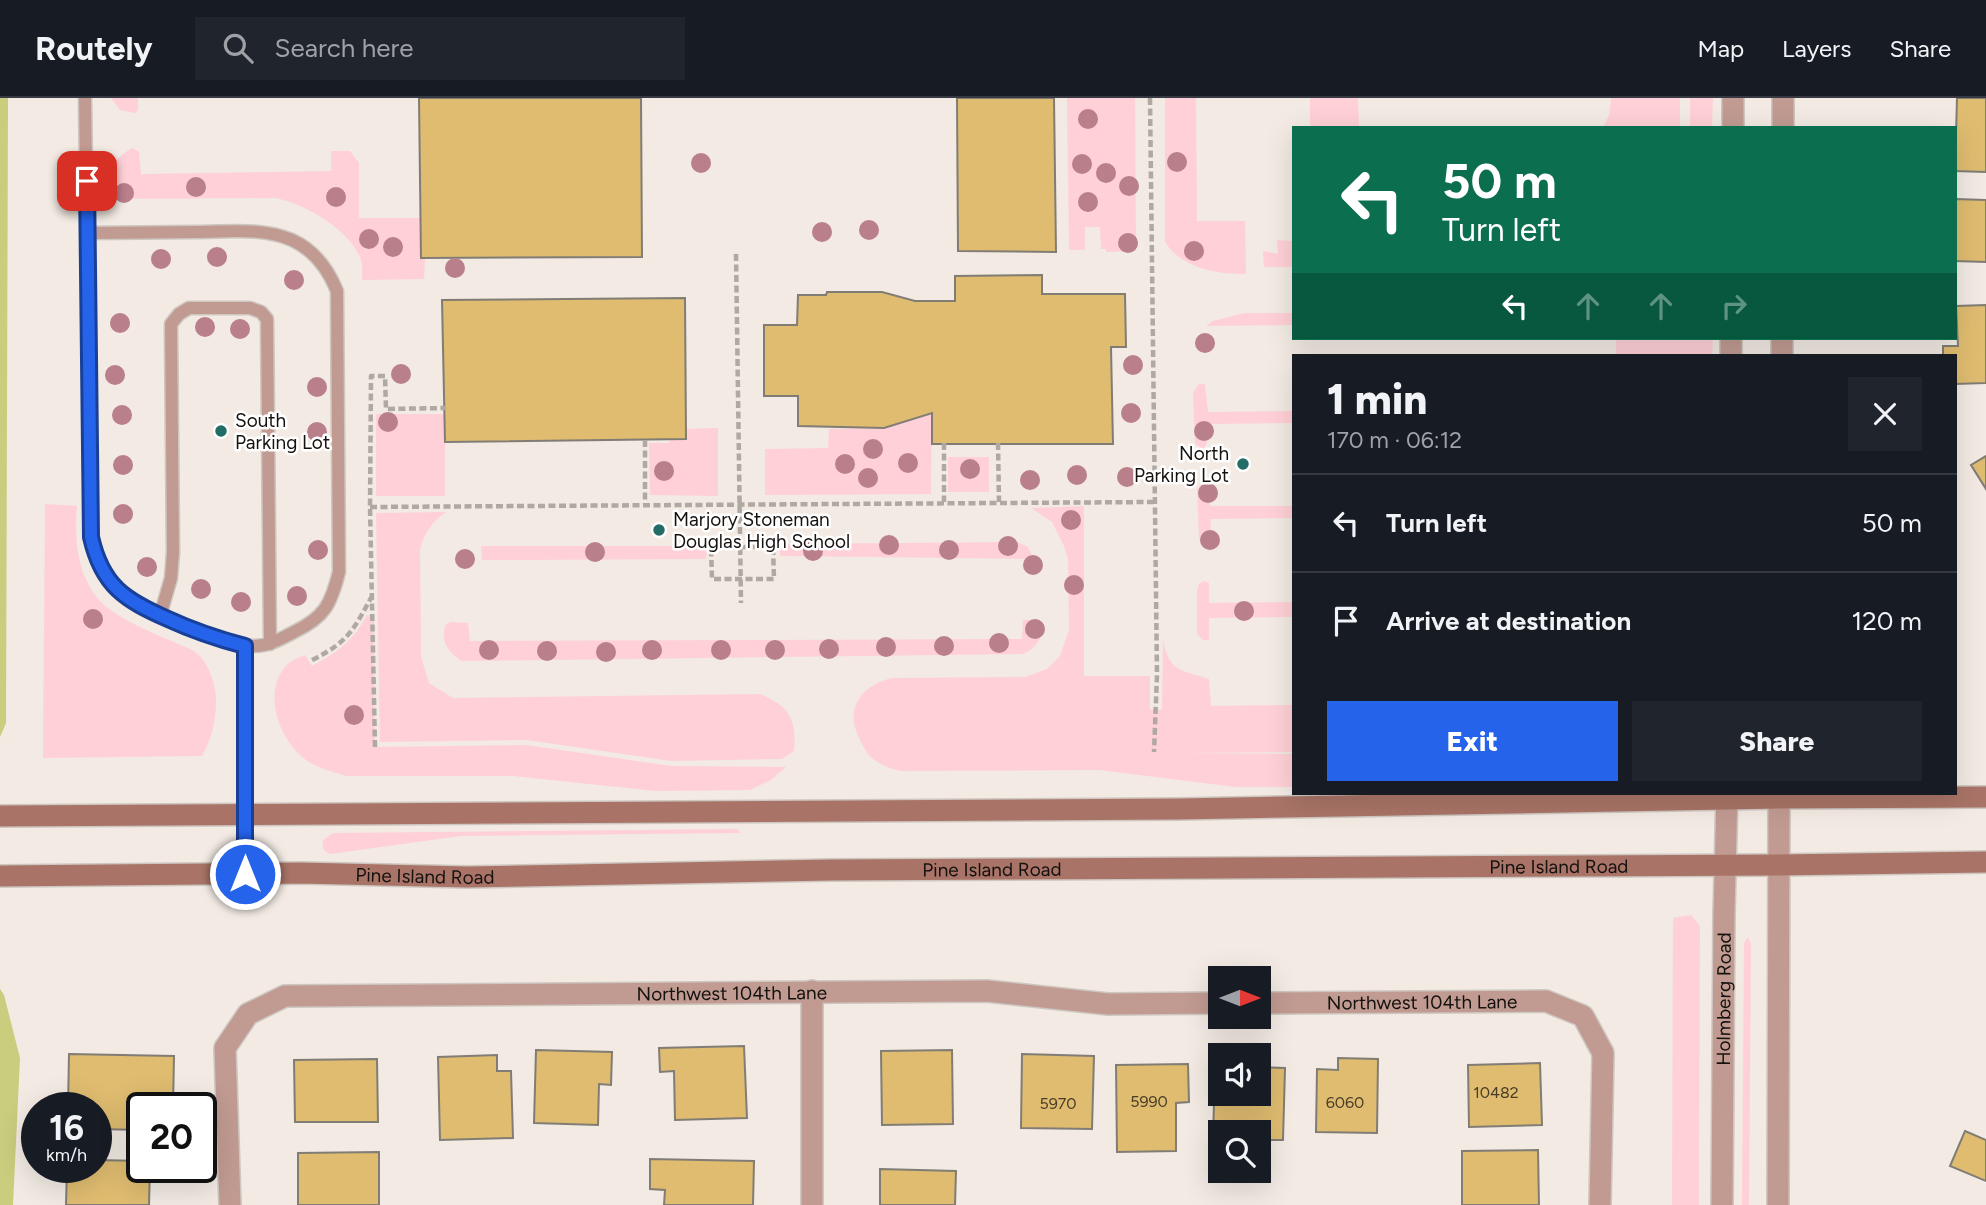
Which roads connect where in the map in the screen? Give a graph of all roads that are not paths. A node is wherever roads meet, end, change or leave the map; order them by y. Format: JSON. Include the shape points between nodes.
{"nodes":[{"id":1,"x":85,"y":98,"type":"edge"},
{"id":2,"x":1733,"y":98,"type":"edge"},
{"id":3,"x":1783,"y":98,"type":"edge"},
{"id":4,"x":1733,"y":126,"type":"edge"},
{"id":5,"x":1783,"y":126,"type":"edge"},
{"id":6,"x":88,"y":233,"type":"junction"},
{"id":7,"x":160,"y":615,"type":"junction"},
{"id":8,"x":270,"y":644,"type":"junction"},
{"id":9,"x":245,"y":646,"type":"junction"},
{"id":10,"x":1779,"y":795,"type":"edge"},
{"id":11,"x":1727,"y":796,"type":"edge"},
{"id":12,"x":1986,"y":797,"type":"edge"},
{"id":13,"x":245,"y":814,"type":"junction"},
{"id":14,"x":0,"y":816,"type":"edge"},
{"id":15,"x":1986,"y":862,"type":"edge"},
{"id":16,"x":1725,"y":865,"type":"junction"},
{"id":17,"x":1779,"y":865,"type":"junction"},
{"id":18,"x":245,"y":874,"type":"junction"},
{"id":19,"x":0,"y":876,"type":"edge"},
{"id":20,"x":811,"y":991,"type":"junction"},
{"id":21,"x":1208,"y":1003,"type":"edge"},
{"id":22,"x":1271,"y":1003,"type":"edge"},
{"id":23,"x":230,"y":1205,"type":"edge"},
{"id":24,"x":811,"y":1205,"type":"edge"},
{"id":25,"x":1600,"y":1205,"type":"edge"},
{"id":26,"x":1722,"y":1205,"type":"edge"},
{"id":27,"x":1777,"y":1205,"type":"edge"}],
"edges":[{"from":1,"to":6,"type":"lane"},
{"from":2,"to":4,"type":"street"},
{"from":3,"to":5,"type":"street"},
{"from":6,"to":7,"type":"lane","via":[[91,537],[110,582],[140,607]]},
{"from":6,"to":8,"type":"lane","via":[[251,231],[278,235],[308,250],[330,275],[337,291],[339,572],[326,610],[309,625]]},
{"from":7,"to":8,"type":"lane","via":[[173,552],[171,324],[190,308],[250,308],[267,318]]},
{"from":7,"to":9,"type":"lane"},
{"from":8,"to":9,"type":"lane"},
{"from":9,"to":13,"type":"lane"},
{"from":10,"to":11,"type":"main road"},
{"from":10,"to":12,"type":"main road"},
{"from":10,"to":17,"type":"street"},
{"from":11,"to":13,"type":"main road","via":[[1180,809]]},
{"from":11,"to":16,"type":"street","name":"Holmberg Road"},
{"from":13,"to":14,"type":"main road"},
{"from":13,"to":18,"type":"lane"},
{"from":15,"to":17,"type":"main road","name":"Pine Island Road"},
{"from":16,"to":17,"type":"main road","name":"Pine Island Road"},
{"from":16,"to":18,"type":"main road","name":"Pine Island Road","via":[[831,870],[467,877]]},
{"from":16,"to":26,"type":"street","name":"Holmberg Road"},
{"from":17,"to":27,"type":"street"},
{"from":18,"to":19,"type":"main road","name":"Pine Island Road"},
{"from":20,"to":21,"type":"street","name":"Northwest 104th Lane","via":[[987,991],[1108,1004]]},
{"from":20,"to":23,"type":"street","name":"Northwest 104th Lane","via":[[285,996],[248,1014],[225,1048]]},
{"from":20,"to":24,"type":"street"},
{"from":22,"to":25,"type":"street","name":"Northwest 104th Lane","via":[[1546,1001],[1583,1016],[1603,1054]]}]}
